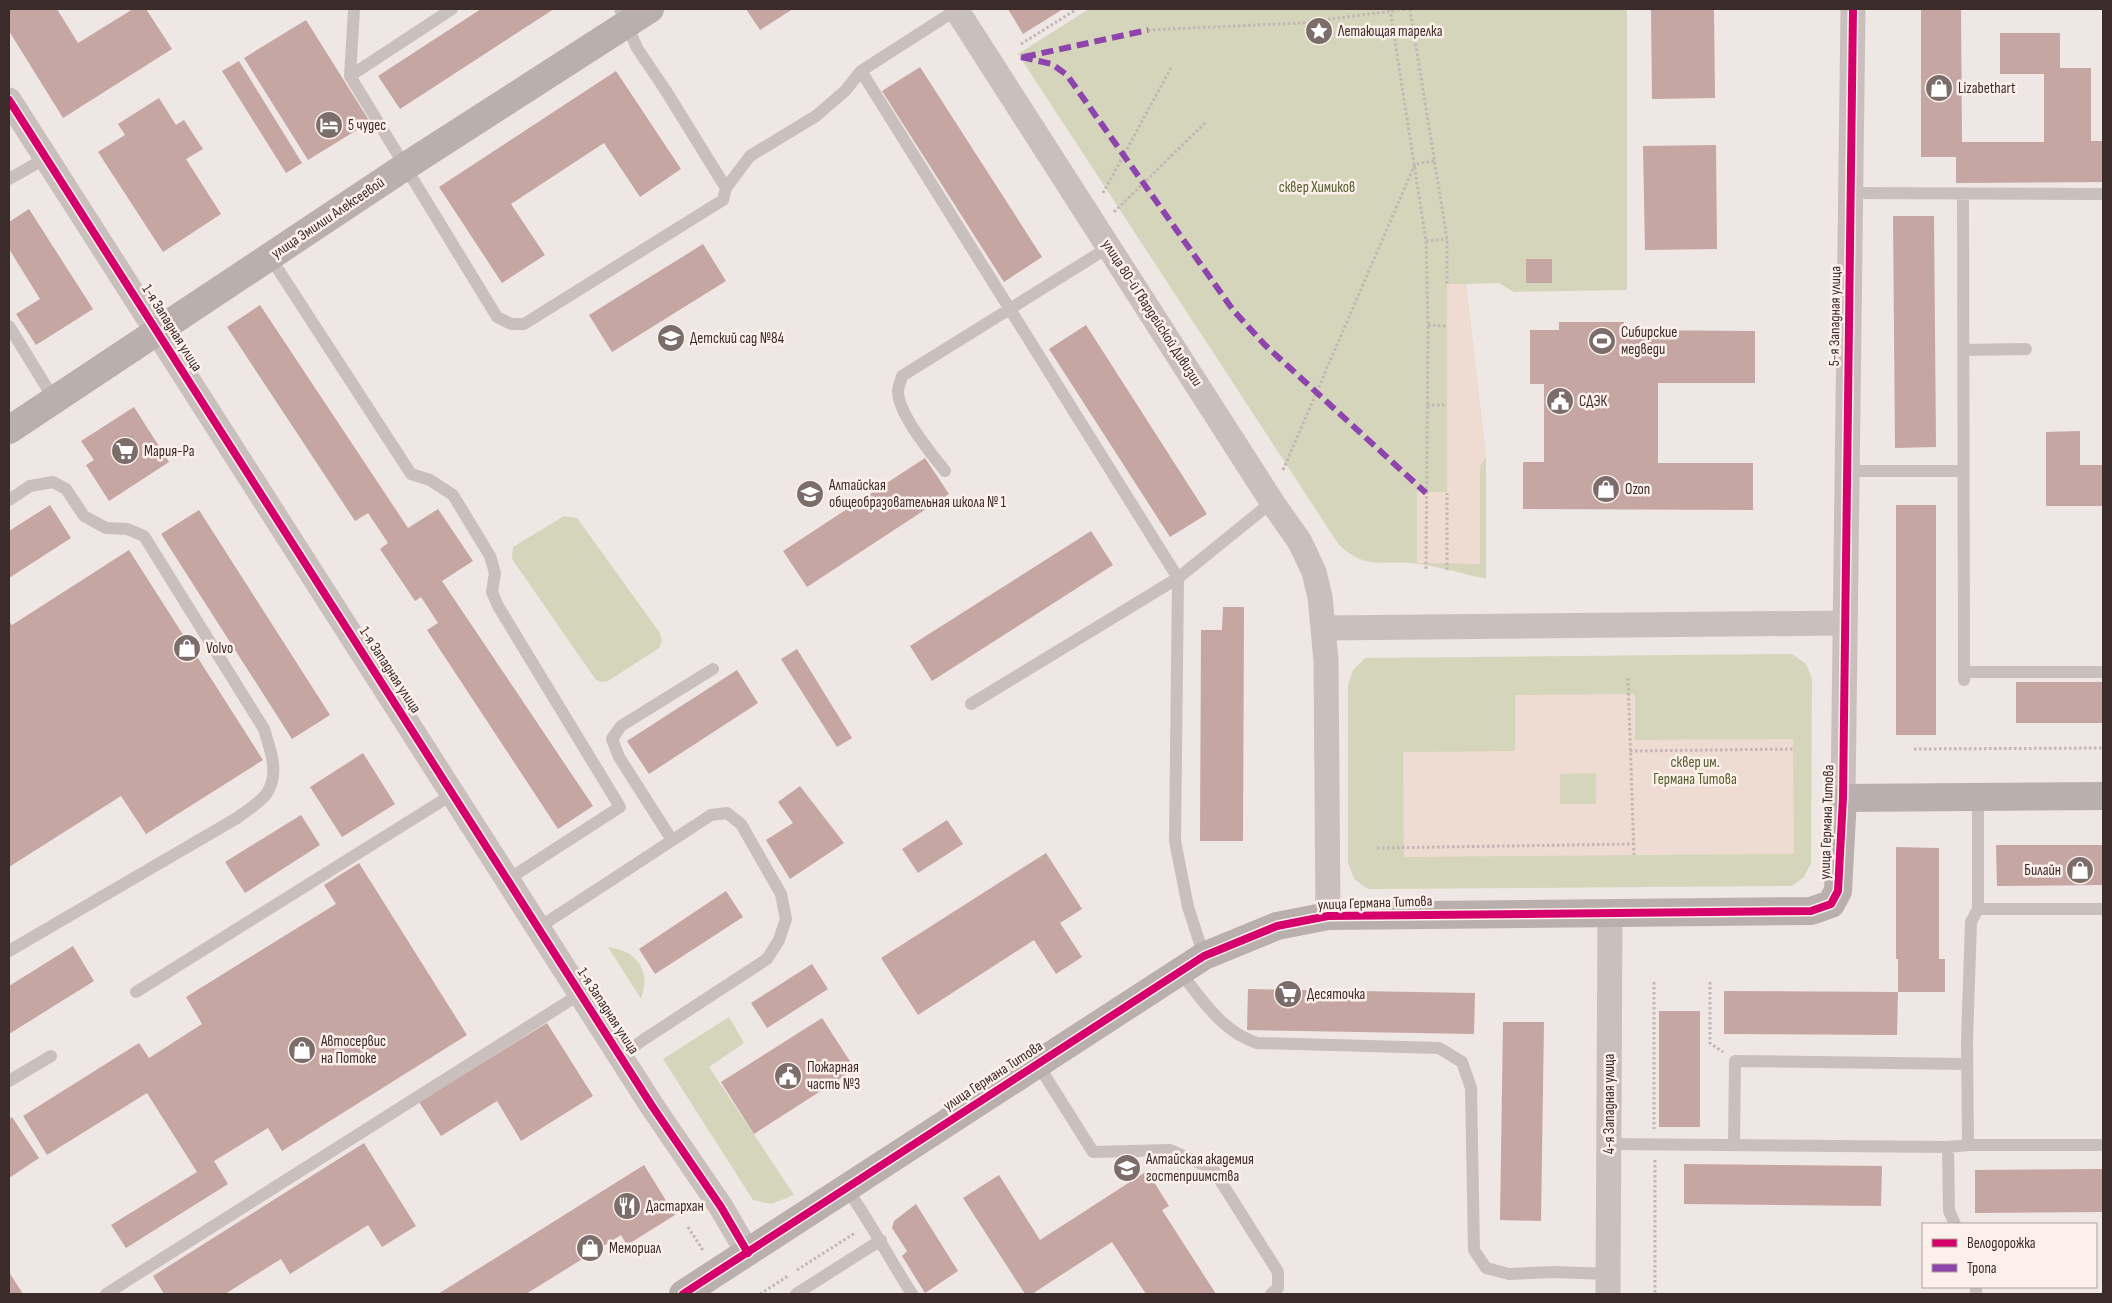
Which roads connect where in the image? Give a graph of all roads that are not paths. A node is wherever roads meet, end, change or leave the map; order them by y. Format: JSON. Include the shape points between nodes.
{"nodes":[{"id":1,"x":354,"y":9,"type":"edge"},
{"id":2,"x":452,"y":9,"type":"edge"},
{"id":3,"x":650,"y":9,"type":"edge"},
{"id":4,"x":956,"y":9,"type":"edge"},
{"id":5,"x":1853,"y":9,"type":"edge"},
{"id":6,"x":624,"y":16,"type":"edge"},
{"id":7,"x":861,"y":71,"type":"junction"},
{"id":8,"x":350,"y":76,"type":"junction"},
{"id":9,"x":9,"y":100,"type":"edge"},
{"id":10,"x":46,"y":158,"type":"junction"},
{"id":11,"x":406,"y":166,"type":"junction"},
{"id":12,"x":9,"y":179,"type":"edge"},
{"id":13,"x":726,"y":188,"type":"junction"},
{"id":14,"x":1851,"y":193,"type":"junction"},
{"id":15,"x":1963,"y":194,"type":"junction"},
{"id":16,"x":2103,"y":194,"type":"edge"},
{"id":17,"x":1109,"y":247,"type":"junction"},
{"id":18,"x":270,"y":258,"type":"junction"},
{"id":19,"x":1010,"y":309,"type":"junction"},
{"id":20,"x":9,"y":326,"type":"edge"},
{"id":21,"x":158,"y":331,"type":"junction"},
{"id":22,"x":2026,"y":349,"type":"dead end"},
{"id":23,"x":1963,"y":350,"type":"junction"},
{"id":24,"x":55,"y":401,"type":"junction"},
{"id":25,"x":9,"y":430,"type":"edge"},
{"id":26,"x":945,"y":471,"type":"dead end"},
{"id":27,"x":1847,"y":471,"type":"junction"},
{"id":28,"x":1963,"y":471,"type":"junction"},
{"id":29,"x":9,"y":500,"type":"edge"},
{"id":30,"x":1272,"y":502,"type":"junction"},
{"id":31,"x":1178,"y":578,"type":"junction"},
{"id":32,"x":1845,"y":623,"type":"junction"},
{"id":33,"x":1324,"y":628,"type":"junction"},
{"id":34,"x":713,"y":669,"type":"dead end"},
{"id":35,"x":2103,"y":672,"type":"edge"},
{"id":36,"x":970,"y":704,"type":"dead end"},
{"id":37,"x":453,"y":794,"type":"junction"},
{"id":38,"x":2103,"y":796,"type":"edge"},
{"id":39,"x":1978,"y":797,"type":"junction"},
{"id":40,"x":1843,"y":798,"type":"junction"},
{"id":41,"x":672,"y":840,"type":"junction"},
{"id":42,"x":507,"y":880,"type":"junction"},
{"id":43,"x":1978,"y":909,"type":"junction"},
{"id":44,"x":2103,"y":909,"type":"edge"},
{"id":45,"x":1610,"y":913,"type":"junction"},
{"id":46,"x":1328,"y":916,"type":"junction"},
{"id":47,"x":538,"y":928,"type":"junction"},
{"id":48,"x":9,"y":951,"type":"edge"},
{"id":49,"x":1204,"y":956,"type":"junction"},
{"id":50,"x":1180,"y":972,"type":"junction"},
{"id":51,"x":136,"y":992,"type":"dead end"},
{"id":52,"x":580,"y":994,"type":"junction"},
{"id":53,"x":51,"y":1056,"type":"dead end"},
{"id":54,"x":621,"y":1056,"type":"junction"},
{"id":55,"x":1037,"y":1063,"type":"junction"},
{"id":56,"x":1968,"y":1064,"type":"junction"},
{"id":57,"x":9,"y":1081,"type":"edge"},
{"id":58,"x":1610,"y":1144,"type":"junction"},
{"id":59,"x":1734,"y":1144,"type":"junction"},
{"id":60,"x":1968,"y":1145,"type":"junction"},
{"id":61,"x":2103,"y":1145,"type":"edge"},
{"id":62,"x":1948,"y":1147,"type":"junction"},
{"id":63,"x":847,"y":1189,"type":"junction"},
{"id":64,"x":1954,"y":1223,"type":"edge"},
{"id":65,"x":881,"y":1240,"type":"junction"},
{"id":66,"x":748,"y":1253,"type":"junction"},
{"id":67,"x":1609,"y":1284,"type":"edge"},
{"id":68,"x":126,"y":1288,"type":"edge"},
{"id":69,"x":106,"y":1294,"type":"edge"},
{"id":70,"x":683,"y":1294,"type":"edge"},
{"id":71,"x":796,"y":1294,"type":"edge"},
{"id":72,"x":912,"y":1294,"type":"edge"},
{"id":73,"x":1271,"y":1294,"type":"edge"}],
"edges":[{"from":1,"to":8,"type":"lane"},
{"from":2,"to":8,"type":"lane"},
{"from":3,"to":6,"type":"street","name":"улица Эмилии Алексеевой"},
{"from":4,"to":7,"type":"lane"},
{"from":4,"to":17,"type":"street","name":"улица 80-й Гвардейской Дивизии"},
{"from":5,"to":14,"type":"street","name":"5-я Западная улица"},
{"from":6,"to":11,"type":"street","name":"улица Эмилии Алексеевой"},
{"from":6,"to":13,"type":"lane","via":[[637,48]]},
{"from":7,"to":13,"type":"lane","via":[[845,91],[816,116],[750,156]]},
{"from":7,"to":19,"type":"lane"},
{"from":8,"to":11,"type":"lane"},
{"from":9,"to":10,"type":"street","name":"1-я Западная улица"},
{"from":10,"to":12,"type":"lane"},
{"from":10,"to":21,"type":"street","name":"1-я Западная улица"},
{"from":11,"to":13,"type":"lane","via":[[497,317],[511,324],[524,324],[692,220],[723,200]]},
{"from":11,"to":18,"type":"street","name":"улица Эмилии Алексеевой"},
{"from":14,"to":15,"type":"lane"},
{"from":14,"to":27,"type":"street","name":"5-я Западная улица"},
{"from":15,"to":16,"type":"lane"},
{"from":15,"to":23,"type":"lane"},
{"from":17,"to":19,"type":"lane"},
{"from":17,"to":30,"type":"street","name":"улица 80-й Гвардейской Дивизии"},
{"from":18,"to":21,"type":"street","name":"улица Эмилии Алексеевой"},
{"from":18,"to":42,"type":"lane","via":[[412,474],[430,480],[453,495],[490,556],[495,573],[492,592],[498,606],[620,808]]},
{"from":19,"to":26,"type":"lane","via":[[902,376],[898,392],[912,428]]},
{"from":19,"to":31,"type":"lane"},
{"from":20,"to":24,"type":"lane"},
{"from":21,"to":24,"type":"street","name":"улица Эмилии Алексеевой"},
{"from":21,"to":37,"type":"street","name":"1-я Западная улица"},
{"from":22,"to":23,"type":"lane"},
{"from":23,"to":28,"type":"lane"},
{"from":24,"to":25,"type":"street","name":"улица Эмилии Алексеевой"},
{"from":27,"to":28,"type":"lane"},
{"from":27,"to":32,"type":"street","name":"5-я Западная улица"},
{"from":28,"to":35,"type":"lane","via":[[1964,676]]},
{"from":29,"to":48,"type":"lane","via":[[30,486],[53,482],[66,489],[84,516],[106,528],[127,529],[144,536],[264,729],[274,775],[267,794],[237,818]]},
{"from":30,"to":31,"type":"lane"},
{"from":30,"to":33,"type":"street","name":"улица 80-й Гвардейской Дивизии","via":[[1300,542],[1314,572]]},
{"from":31,"to":36,"type":"lane"},
{"from":31,"to":49,"type":"lane","via":[[1175,841],[1188,906]]},
{"from":32,"to":33,"type":"street"},
{"from":32,"to":40,"type":"street","name":"улица Германа Титова"},
{"from":33,"to":46,"type":"street","name":"улица Германа Титова"},
{"from":34,"to":41,"type":"lane","via":[[621,726],[612,739],[619,757]]},
{"from":37,"to":42,"type":"street","name":"1-я Западная улица"},
{"from":37,"to":51,"type":"lane"},
{"from":38,"to":39,"type":"street","name":"улица Германа Титова"},
{"from":39,"to":40,"type":"street","name":"улица Германа Титова"},
{"from":39,"to":43,"type":"lane"},
{"from":40,"to":45,"type":"street","name":"улица Германа Титова","via":[[1838,891],[1830,904],[1811,911]]},
{"from":41,"to":47,"type":"lane"},
{"from":41,"to":54,"type":"lane","via":[[712,815],[727,813],[741,824],[781,894],[786,919],[780,940],[766,959]]},
{"from":42,"to":47,"type":"street","name":"1-я Западная улица"},
{"from":43,"to":44,"type":"lane"},
{"from":43,"to":56,"type":"lane","via":[[1970,922]]},
{"from":45,"to":46,"type":"street","name":"улица Германа Титова"},
{"from":45,"to":58,"type":"street","name":"4-я Западная улица"},
{"from":46,"to":49,"type":"street","name":"улица Германа Титова","via":[[1277,926]]},
{"from":47,"to":52,"type":"street","name":"1-я Западная улица"},
{"from":49,"to":50,"type":"street","name":"улица Германа Титова"},
{"from":50,"to":55,"type":"street","name":"улица Германа Титова"},
{"from":50,"to":67,"type":"lane","via":[[1230,1030],[1257,1043],[1439,1048],[1462,1062],[1471,1088],[1474,1250],[1486,1268],[1508,1274],[1553,1272]]},
{"from":52,"to":54,"type":"street","name":"1-я Западная улица"},
{"from":52,"to":68,"type":"lane"},
{"from":53,"to":57,"type":"lane"},
{"from":54,"to":66,"type":"street","name":"1-я Западная улица"},
{"from":55,"to":63,"type":"street","name":"улица Германа Титова"},
{"from":55,"to":73,"type":"lane","via":[[1093,1152],[1170,1150],[1213,1169],[1278,1272],[1278,1288]]},
{"from":56,"to":59,"type":"lane","via":[[1735,1061]]},
{"from":56,"to":60,"type":"lane"},
{"from":58,"to":59,"type":"lane"},
{"from":58,"to":67,"type":"street","name":"4-я Западная улица"},
{"from":59,"to":62,"type":"lane"},
{"from":60,"to":61,"type":"lane"},
{"from":60,"to":62,"type":"lane"},
{"from":62,"to":64,"type":"lane","via":[[1948,1211]]},
{"from":63,"to":65,"type":"lane"},
{"from":63,"to":66,"type":"street","name":"улица Германа Титова"},
{"from":65,"to":71,"type":"lane"},
{"from":65,"to":72,"type":"lane"},
{"from":66,"to":70,"type":"street","name":"улица Германа Титова"},
{"from":68,"to":69,"type":"lane"}]}
